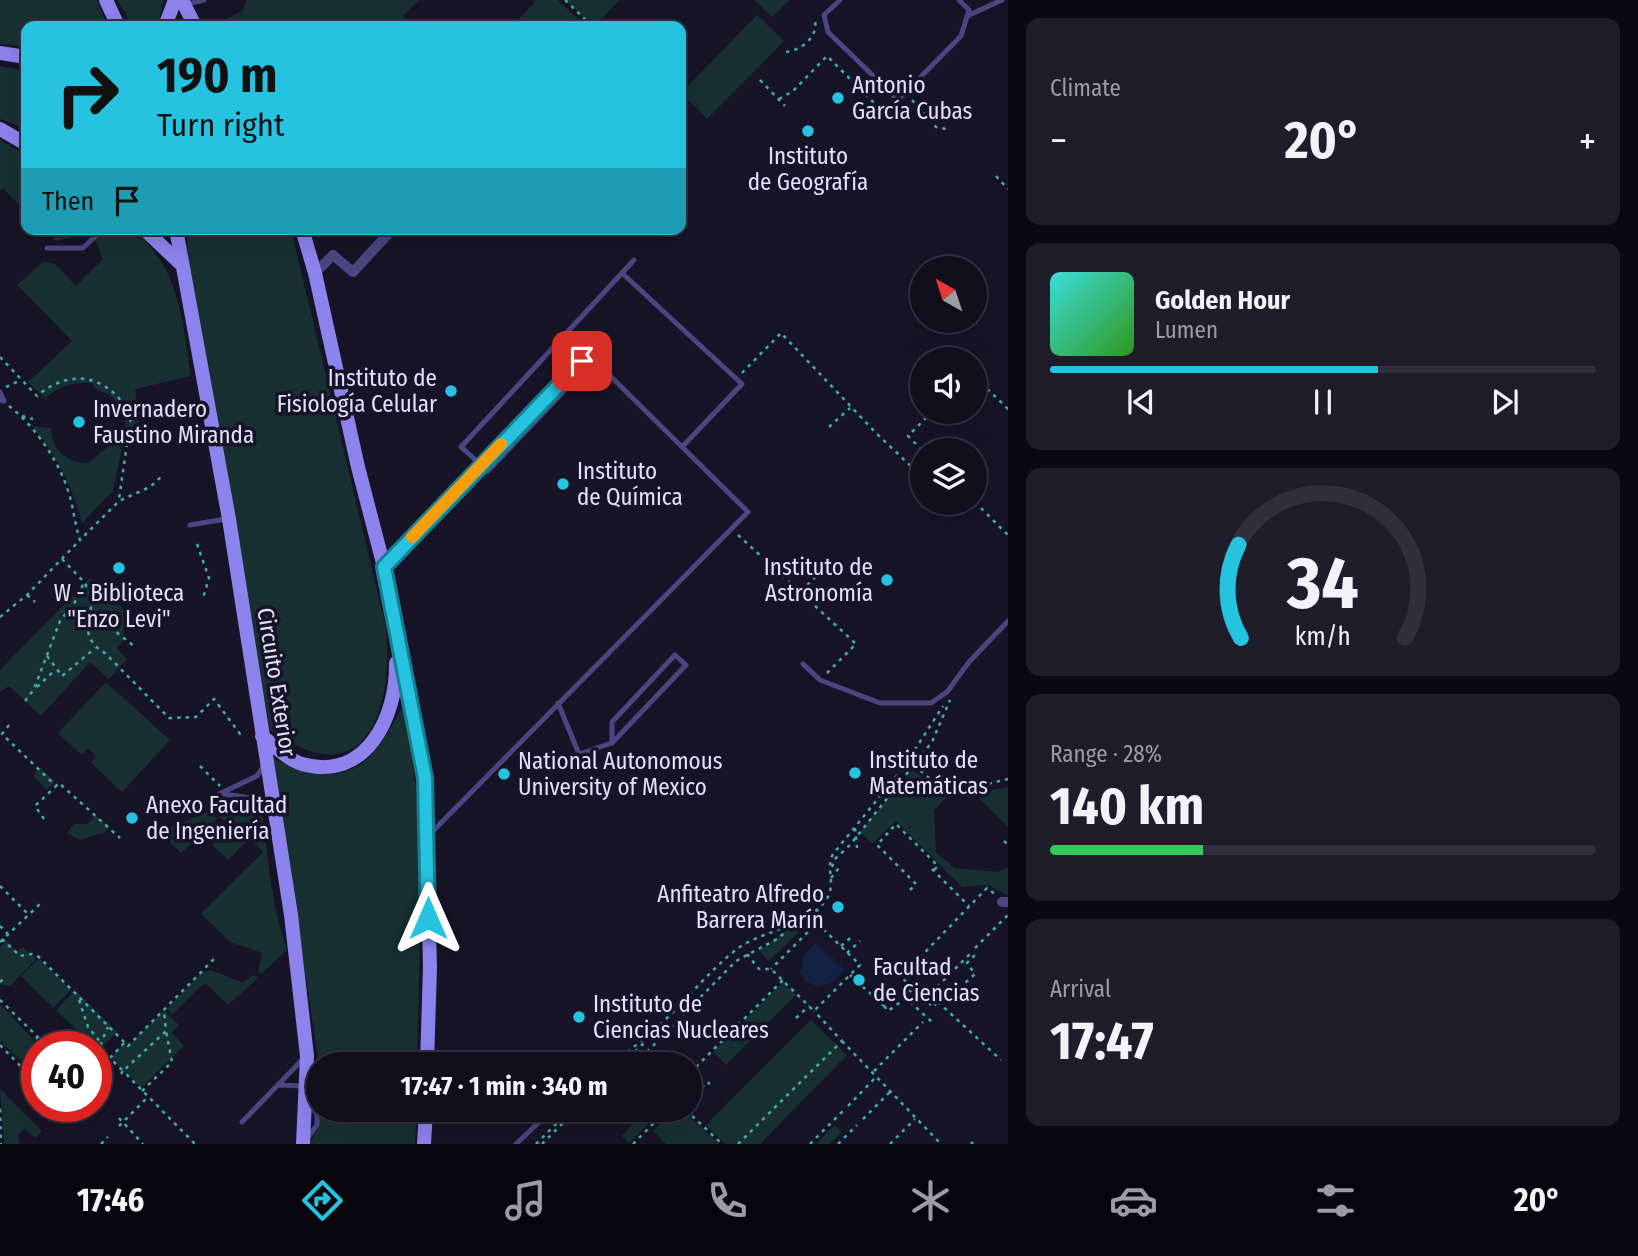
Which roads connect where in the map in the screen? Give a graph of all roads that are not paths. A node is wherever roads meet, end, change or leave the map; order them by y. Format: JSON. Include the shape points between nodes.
{"nodes":[{"id":1,"x":106,"y":0,"type":"edge"},
{"id":2,"x":204,"y":0,"type":"edge"},
{"id":3,"x":840,"y":0,"type":"edge"},
{"id":4,"x":959,"y":0,"type":"edge"},
{"id":5,"x":1002,"y":0,"type":"edge"},
{"id":6,"x":180,"y":2,"type":"edge"},
{"id":7,"x":967,"y":16,"type":"junction"},
{"id":8,"x":116,"y":21,"type":"edge"},
{"id":9,"x":168,"y":21,"type":"edge"},
{"id":10,"x":192,"y":21,"type":"edge"},
{"id":11,"x":0,"y":53,"type":"edge"},
{"id":12,"x":21,"y":56,"type":"edge"},
{"id":13,"x":97,"y":235,"type":"edge"},
{"id":14,"x":142,"y":235,"type":"edge"},
{"id":15,"x":150,"y":235,"type":"edge"},
{"id":16,"x":177,"y":235,"type":"edge"},
{"id":17,"x":304,"y":235,"type":"edge"},
{"id":18,"x":387,"y":235,"type":"edge"},
{"id":19,"x":47,"y":248,"type":"dead end"},
{"id":20,"x":634,"y":260,"type":"dead end"},
{"id":21,"x":183,"y":269,"type":"junction"},
{"id":22,"x":315,"y":273,"type":"junction"},
{"id":23,"x":622,"y":274,"type":"junction"},
{"id":24,"x":0,"y":391,"type":"edge"},
{"id":25,"x":2,"y":401,"type":"edge"},
{"id":26,"x":682,"y":447,"type":"junction"},
{"id":27,"x":481,"y":465,"type":"junction"},
{"id":28,"x":229,"y":519,"type":"junction"},
{"id":29,"x":190,"y":525,"type":"dead end"},
{"id":30,"x":384,"y":567,"type":"junction"},
{"id":31,"x":1008,"y":621,"type":"edge"},
{"id":32,"x":396,"y":628,"type":"junction"},
{"id":33,"x":803,"y":664,"type":"dead end"},
{"id":34,"x":558,"y":703,"type":"junction"},
{"id":35,"x":262,"y":736,"type":"junction"},
{"id":36,"x":612,"y":743,"type":"junction"},
{"id":37,"x":267,"y":761,"type":"junction"},
{"id":38,"x":271,"y":801,"type":"junction"},
{"id":39,"x":428,"y":837,"type":"junction"},
{"id":40,"x":426,"y":1052,"type":"edge"},
{"id":41,"x":306,"y":1054,"type":"edge"},
{"id":42,"x":306,"y":1064,"type":"edge"},
{"id":43,"x":278,"y":1085,"type":"junction"},
{"id":44,"x":306,"y":1088,"type":"edge"},
{"id":45,"x":306,"y":1120,"type":"edge"},
{"id":46,"x":242,"y":1122,"type":"dead end"},
{"id":47,"x":425,"y":1122,"type":"edge"},
{"id":48,"x":539,"y":1122,"type":"edge"},
{"id":49,"x":303,"y":1144,"type":"edge"},
{"id":50,"x":424,"y":1144,"type":"edge"},
{"id":51,"x":516,"y":1144,"type":"edge"}],
"edges":[{"from":1,"to":8,"type":"street"},
{"from":2,"to":6,"type":"lane"},
{"from":3,"to":7,"type":"lane","via":[[824,15],[828,32],[898,100],[961,36]]},
{"from":4,"to":7,"type":"lane","via":[[969,10]]},
{"from":5,"to":7,"type":"lane"},
{"from":6,"to":9,"type":"street"},
{"from":6,"to":10,"type":"street"},
{"from":11,"to":12,"type":"street"},
{"from":13,"to":19,"type":"lane","via":[[83,248]]},
{"from":14,"to":21,"type":"lane"},
{"from":15,"to":21,"type":"street"},
{"from":16,"to":21,"type":"street","name":"Circuito Exterior"},
{"from":17,"to":22,"type":"street"},
{"from":18,"to":22,"type":"street","via":[[353,272],[333,255]]},
{"from":20,"to":23,"type":"lane"},
{"from":21,"to":28,"type":"street","name":"Circuito Exterior"},
{"from":22,"to":30,"type":"street"},
{"from":23,"to":26,"type":"lane","via":[[742,384]]},
{"from":23,"to":27,"type":"lane","via":[[461,446]]},
{"from":24,"to":25,"type":"lane"},
{"from":26,"to":27,"type":"lane","via":[[588,354]]},
{"from":26,"to":34,"type":"lane","via":[[748,512]]},
{"from":27,"to":30,"type":"lane"},
{"from":28,"to":29,"type":"lane"},
{"from":28,"to":35,"type":"street","name":"Circuito Exterior"},
{"from":30,"to":32,"type":"street"},
{"from":31,"to":33,"type":"lane","via":[[969,663],[950,692],[932,703],[880,703],[820,680]]},
{"from":32,"to":35,"type":"street","via":[[392,710],[358,757],[327,767],[300,764]]},
{"from":32,"to":39,"type":"street","via":[[425,778]]},
{"from":34,"to":36,"type":"lane","via":[[579,754]]},
{"from":34,"to":39,"type":"lane"},
{"from":35,"to":37,"type":"street","name":"Circuito Exterior"},
{"from":36,"to":36,"type":"lane","via":[[686,666],[676,655],[612,722]]},
{"from":37,"to":38,"type":"street","name":"Circuito Exterior"},
{"from":37,"to":38,"type":"lane","via":[[257,776],[219,794]]},
{"from":38,"to":41,"type":"street","name":"Circuito Exterior","via":[[291,915]]},
{"from":39,"to":40,"type":"street"},
{"from":42,"to":43,"type":"lane"},
{"from":43,"to":44,"type":"lane"},
{"from":43,"to":46,"type":"lane"},
{"from":45,"to":49,"type":"street"},
{"from":47,"to":50,"type":"street"},
{"from":48,"to":51,"type":"lane"}]}
